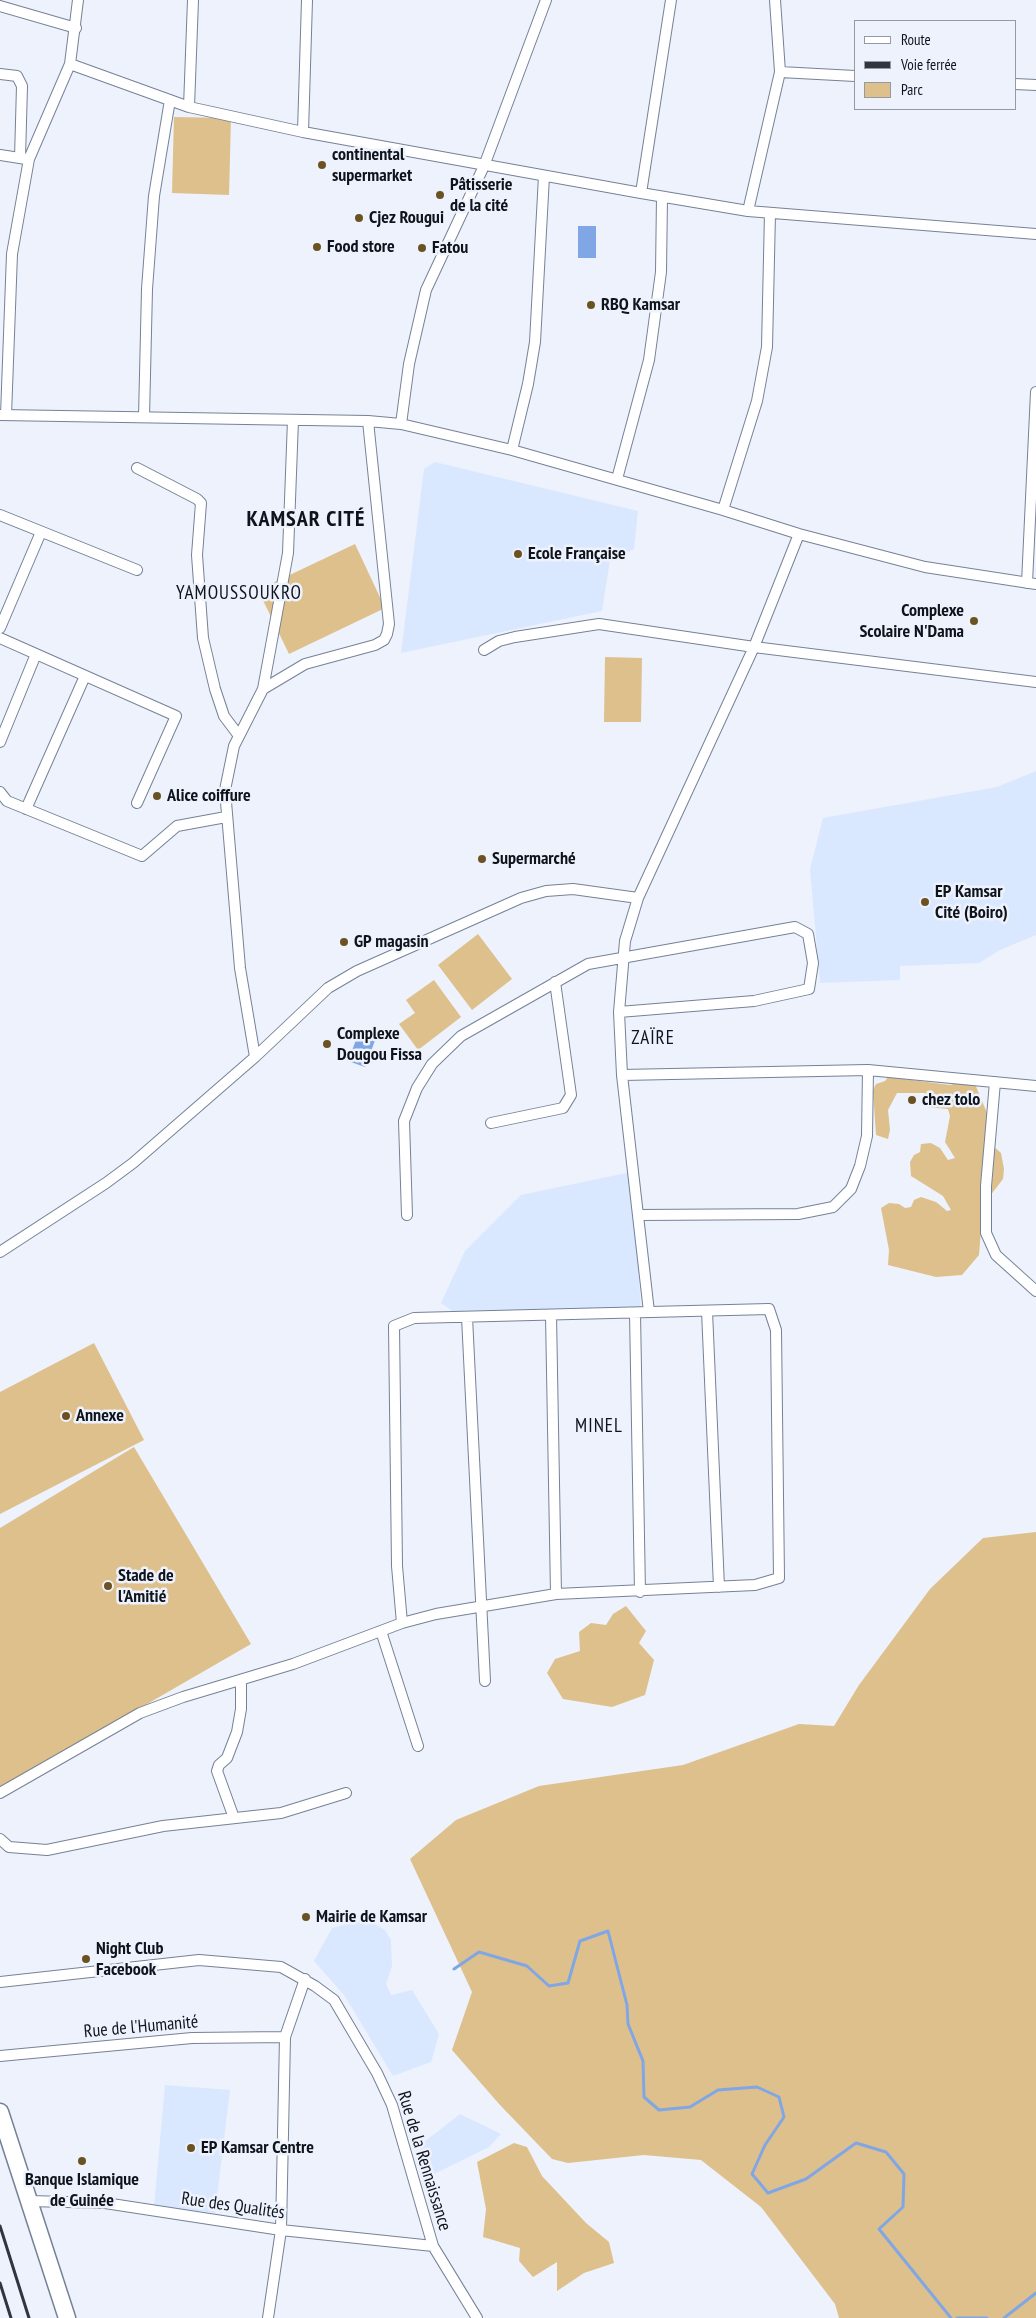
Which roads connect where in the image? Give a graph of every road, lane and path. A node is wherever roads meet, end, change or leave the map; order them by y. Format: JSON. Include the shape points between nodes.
{"nodes":[{"id":1,"x":78,"y":0,"type":"edge"},
{"id":2,"x":194,"y":0,"type":"edge"},
{"id":3,"x":307,"y":0,"type":"edge"},
{"id":4,"x":546,"y":0,"type":"edge"},
{"id":5,"x":671,"y":0,"type":"edge"},
{"id":6,"x":775,"y":0,"type":"edge"},
{"id":7,"x":0,"y":6,"type":"edge"},
{"id":8,"x":76,"y":28,"type":"junction"},
{"id":9,"x":70,"y":64,"type":"junction"},
{"id":10,"x":780,"y":72,"type":"junction"},
{"id":11,"x":0,"y":74,"type":"edge"},
{"id":12,"x":854,"y":76,"type":"edge"},
{"id":13,"x":1016,"y":84,"type":"edge"},
{"id":14,"x":1036,"y":85,"type":"edge"},
{"id":15,"x":170,"y":100,"type":"junction"},
{"id":16,"x":189,"y":106,"type":"junction"},
{"id":17,"x":303,"y":132,"type":"junction"},
{"id":18,"x":0,"y":155,"type":"edge"},
{"id":19,"x":24,"y":159,"type":"junction"},
{"id":20,"x":484,"y":166,"type":"junction"},
{"id":21,"x":544,"y":176,"type":"junction"},
{"id":22,"x":641,"y":193,"type":"junction"},
{"id":23,"x":662,"y":197,"type":"junction"},
{"id":24,"x":748,"y":211,"type":"junction"},
{"id":25,"x":770,"y":213,"type":"junction"},
{"id":26,"x":1036,"y":234,"type":"edge"},
{"id":27,"x":1036,"y":392,"type":"edge"},
{"id":28,"x":3,"y":415,"type":"edge"},
{"id":29,"x":144,"y":417,"type":"junction"},
{"id":30,"x":292,"y":420,"type":"junction"},
{"id":31,"x":368,"y":421,"type":"junction"},
{"id":32,"x":401,"y":424,"type":"junction"},
{"id":33,"x":512,"y":450,"type":"junction"},
{"id":34,"x":137,"y":468,"type":"dead end"},
{"id":35,"x":616,"y":479,"type":"junction"},
{"id":36,"x":723,"y":510,"type":"junction"},
{"id":37,"x":0,"y":515,"type":"edge"},
{"id":38,"x":42,"y":532,"type":"junction"},
{"id":39,"x":799,"y":534,"type":"junction"},
{"id":40,"x":137,"y":570,"type":"dead end"},
{"id":41,"x":1031,"y":584,"type":"edge"},
{"id":42,"x":0,"y":628,"type":"edge"},
{"id":43,"x":0,"y":638,"type":"edge"},
{"id":44,"x":754,"y":647,"type":"junction"},
{"id":45,"x":484,"y":650,"type":"dead end"},
{"id":46,"x":36,"y":654,"type":"junction"},
{"id":47,"x":85,"y":676,"type":"junction"},
{"id":48,"x":1036,"y":682,"type":"edge"},
{"id":49,"x":263,"y":689,"type":"junction"},
{"id":50,"x":1,"y":736,"type":"edge"},
{"id":51,"x":239,"y":736,"type":"junction"},
{"id":52,"x":0,"y":792,"type":"edge"},
{"id":53,"x":138,"y":803,"type":"dead end"},
{"id":54,"x":26,"y":809,"type":"junction"},
{"id":55,"x":226,"y":817,"type":"junction"},
{"id":56,"x":638,"y":898,"type":"junction"},
{"id":57,"x":623,"y":956,"type":"junction"},
{"id":58,"x":555,"y":982,"type":"junction"},
{"id":59,"x":619,"y":1012,"type":"junction"},
{"id":60,"x":255,"y":1057,"type":"junction"},
{"id":61,"x":868,"y":1070,"type":"junction"},
{"id":62,"x":622,"y":1075,"type":"junction"},
{"id":63,"x":994,"y":1082,"type":"junction"},
{"id":64,"x":1036,"y":1086,"type":"edge"},
{"id":65,"x":491,"y":1123,"type":"dead end"},
{"id":66,"x":408,"y":1215,"type":"dead end"},
{"id":67,"x":639,"y":1215,"type":"junction"},
{"id":68,"x":0,"y":1252,"type":"edge"},
{"id":69,"x":1036,"y":1291,"type":"edge"},
{"id":70,"x":707,"y":1311,"type":"junction"},
{"id":71,"x":648,"y":1312,"type":"junction"},
{"id":72,"x":635,"y":1313,"type":"junction"},
{"id":73,"x":551,"y":1315,"type":"junction"},
{"id":74,"x":467,"y":1317,"type":"junction"},
{"id":75,"x":718,"y":1587,"type":"junction"},
{"id":76,"x":640,"y":1592,"type":"junction"},
{"id":77,"x":556,"y":1594,"type":"junction"},
{"id":78,"x":480,"y":1607,"type":"junction"},
{"id":79,"x":402,"y":1623,"type":"junction"},
{"id":80,"x":381,"y":1631,"type":"junction"},
{"id":81,"x":241,"y":1680,"type":"junction"},
{"id":82,"x":484,"y":1681,"type":"dead end"},
{"id":83,"x":418,"y":1746,"type":"dead end"},
{"id":84,"x":346,"y":1793,"type":"dead end"},
{"id":85,"x":0,"y":1794,"type":"edge"},
{"id":86,"x":234,"y":1818,"type":"junction"},
{"id":87,"x":0,"y":1839,"type":"edge"},
{"id":88,"x":304,"y":1979,"type":"junction"},
{"id":89,"x":0,"y":1982,"type":"edge"},
{"id":90,"x":285,"y":2037,"type":"junction"},
{"id":91,"x":0,"y":2056,"type":"edge"},
{"id":92,"x":0,"y":2112,"type":"edge"},
{"id":93,"x":29,"y":2201,"type":"junction"},
{"id":94,"x":281,"y":2230,"type":"junction"},
{"id":95,"x":433,"y":2246,"type":"junction"},
{"id":96,"x":66,"y":2318,"type":"edge"},
{"id":97,"x":268,"y":2318,"type":"edge"},
{"id":98,"x":477,"y":2318,"type":"edge"}],
"edges":[{"from":1,"to":8,"type":"street"},
{"from":2,"to":16,"type":"street"},
{"from":3,"to":17,"type":"street"},
{"from":4,"to":20,"type":"street"},
{"from":5,"to":22,"type":"street"},
{"from":6,"to":10,"type":"street"},
{"from":7,"to":8,"type":"street"},
{"from":8,"to":9,"type":"street"},
{"from":9,"to":15,"type":"street"},
{"from":9,"to":19,"type":"street"},
{"from":10,"to":12,"type":"street"},
{"from":10,"to":24,"type":"street"},
{"from":11,"to":19,"type":"street","via":[[16,76],[22,86]]},
{"from":13,"to":14,"type":"street"},
{"from":15,"to":16,"type":"street"},
{"from":15,"to":29,"type":"street","via":[[154,196],[147,289]]},
{"from":16,"to":17,"type":"street"},
{"from":17,"to":20,"type":"street"},
{"from":18,"to":19,"type":"street"},
{"from":19,"to":28,"type":"street","via":[[12,254]]},
{"from":20,"to":21,"type":"street"},
{"from":20,"to":32,"type":"street","via":[[426,290],[409,364]]},
{"from":21,"to":22,"type":"street"},
{"from":21,"to":33,"type":"street","via":[[534,342],[528,384]]},
{"from":22,"to":23,"type":"street"},
{"from":23,"to":24,"type":"street"},
{"from":23,"to":35,"type":"street","via":[[660,272],[649,360]]},
{"from":24,"to":25,"type":"street"},
{"from":25,"to":26,"type":"street"},
{"from":25,"to":36,"type":"street","via":[[767,347],[757,401]]},
{"from":27,"to":41,"type":"street"},
{"from":28,"to":29,"type":"street"},
{"from":29,"to":30,"type":"street"},
{"from":30,"to":31,"type":"street"},
{"from":30,"to":49,"type":"street","via":[[288,553]]},
{"from":31,"to":32,"type":"street"},
{"from":31,"to":49,"type":"street","via":[[389,624],[387,634],[375,645],[305,664]]},
{"from":32,"to":33,"type":"street"},
{"from":33,"to":35,"type":"street"},
{"from":34,"to":51,"type":"street","via":[[201,503],[197,555],[203,638],[214,689],[224,716]]},
{"from":35,"to":36,"type":"street"},
{"from":36,"to":39,"type":"street"},
{"from":37,"to":38,"type":"street"},
{"from":38,"to":40,"type":"street"},
{"from":38,"to":42,"type":"street"},
{"from":39,"to":41,"type":"street","via":[[925,566]]},
{"from":39,"to":44,"type":"street"},
{"from":43,"to":46,"type":"street"},
{"from":44,"to":45,"type":"street","via":[[599,624],[515,637]]},
{"from":44,"to":48,"type":"street"},
{"from":44,"to":56,"type":"street"},
{"from":46,"to":47,"type":"street"},
{"from":46,"to":50,"type":"street"},
{"from":47,"to":53,"type":"street","via":[[176,716]]},
{"from":47,"to":54,"type":"street"},
{"from":49,"to":51,"type":"street"},
{"from":51,"to":55,"type":"street","via":[[225,790]]},
{"from":52,"to":54,"type":"street","via":[[7,801]]},
{"from":54,"to":55,"type":"street","via":[[142,856],[177,826]]},
{"from":55,"to":60,"type":"street","via":[[240,968]]},
{"from":56,"to":57,"type":"street"},
{"from":56,"to":60,"type":"street","via":[[573,889],[546,891],[521,898],[357,971],[328,988]]},
{"from":57,"to":58,"type":"street","via":[[588,964]]},
{"from":57,"to":59,"type":"street"},
{"from":57,"to":59,"type":"street","via":[[794,927],[808,934],[813,963],[808,989],[754,1001]]},
{"from":58,"to":65,"type":"street","via":[[571,1095],[563,1108]]},
{"from":58,"to":66,"type":"street","via":[[461,1036],[432,1064],[417,1088],[404,1121]]},
{"from":59,"to":62,"type":"street"},
{"from":60,"to":68,"type":"street","via":[[133,1163]]},
{"from":61,"to":62,"type":"street"},
{"from":61,"to":63,"type":"street"},
{"from":61,"to":67,"type":"street","via":[[867,1136],[860,1166],[851,1188],[833,1207],[798,1214]]},
{"from":62,"to":67,"type":"street"},
{"from":63,"to":64,"type":"street"},
{"from":63,"to":69,"type":"street","via":[[986,1233],[996,1256]]},
{"from":67,"to":71,"type":"street"},
{"from":70,"to":71,"type":"street"},
{"from":70,"to":75,"type":"street"},
{"from":70,"to":75,"type":"street","via":[[769,1309],[776,1330],[779,1578],[755,1585]]},
{"from":71,"to":72,"type":"street"},
{"from":72,"to":73,"type":"street"},
{"from":72,"to":76,"type":"street"},
{"from":73,"to":74,"type":"street"},
{"from":73,"to":77,"type":"street"},
{"from":74,"to":78,"type":"street"},
{"from":74,"to":79,"type":"street","via":[[414,1318],[394,1326],[397,1536]]},
{"from":75,"to":76,"type":"street"},
{"from":76,"to":77,"type":"street"},
{"from":77,"to":78,"type":"street"},
{"from":78,"to":79,"type":"street"},
{"from":78,"to":82,"type":"street"},
{"from":79,"to":80,"type":"street"},
{"from":80,"to":81,"type":"street"},
{"from":80,"to":83,"type":"street"},
{"from":81,"to":85,"type":"street","via":[[140,1713]]},
{"from":81,"to":86,"type":"street","via":[[241,1709],[236,1732],[228,1758],[217,1771]]},
{"from":84,"to":86,"type":"street","via":[[281,1813]]},
{"from":86,"to":87,"type":"street","via":[[163,1826],[47,1850],[8,1847]]},
{"from":88,"to":89,"type":"street","name":"Rue de la Rennaissance","via":[[281,1967],[199,1960]]},
{"from":88,"to":90,"type":"street"},
{"from":88,"to":95,"type":"street","name":"Rue de la Rennaissance","via":[[334,2000],[377,2074],[392,2106]]},
{"from":90,"to":91,"type":"street","name":"Rue de l'Humanité","via":[[192,2038]]},
{"from":90,"to":94,"type":"street"},
{"from":92,"to":93,"type":"main road"},
{"from":93,"to":94,"type":"street","name":"Rue des Qualités","via":[[105,2204]]},
{"from":93,"to":96,"type":"main road"},
{"from":94,"to":95,"type":"street","name":"Rue des Qualités"},
{"from":94,"to":97,"type":"street"},
{"from":95,"to":98,"type":"street","name":"Rue de la Rennaissance"}]}
